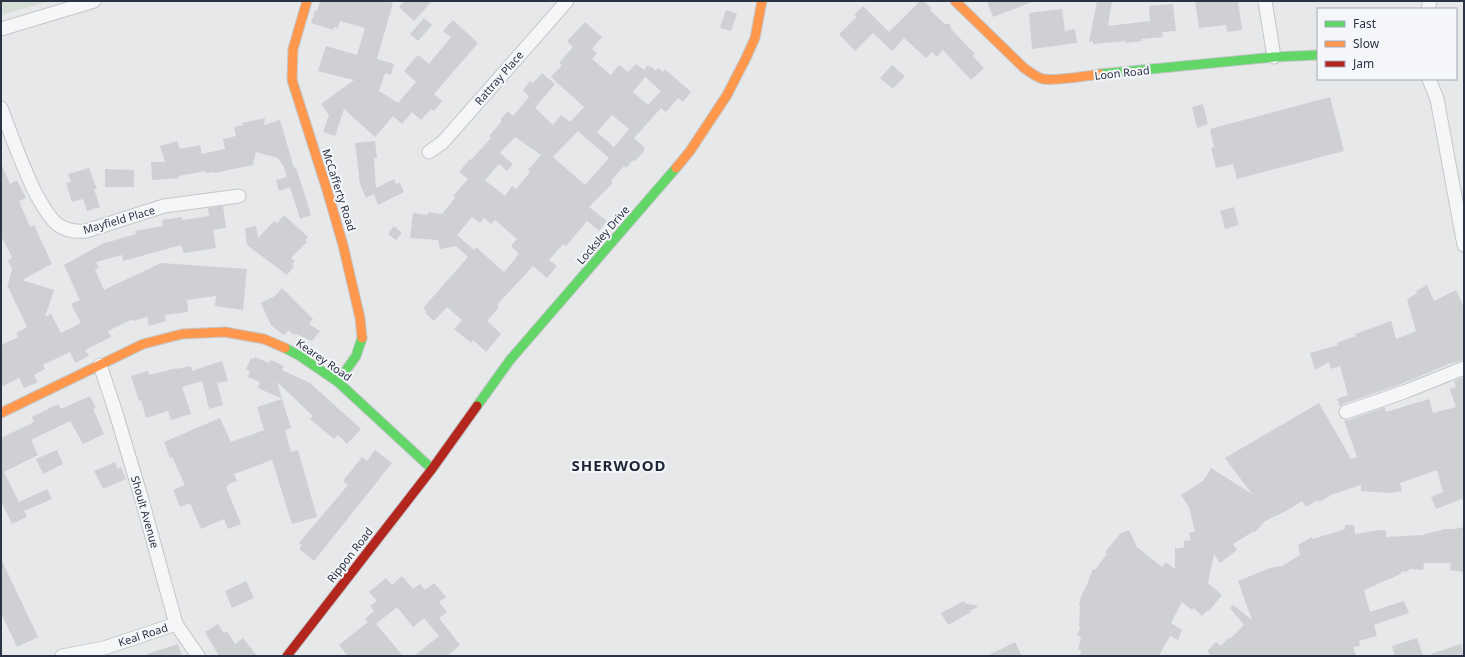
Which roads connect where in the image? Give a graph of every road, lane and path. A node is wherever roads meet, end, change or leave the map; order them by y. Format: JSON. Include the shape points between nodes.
{"nodes":[{"id":1,"x":94,"y":1,"type":"edge"},
{"id":2,"x":307,"y":1,"type":"edge"},
{"id":3,"x":567,"y":1,"type":"edge"},
{"id":4,"x":762,"y":1,"type":"edge"},
{"id":5,"x":955,"y":1,"type":"edge"},
{"id":6,"x":1265,"y":1,"type":"edge"},
{"id":7,"x":1,"y":29,"type":"edge"},
{"id":8,"x":1317,"y":55,"type":"edge"},
{"id":9,"x":1274,"y":57,"type":"junction"},
{"id":10,"x":1429,"y":80,"type":"edge"},
{"id":11,"x":1,"y":108,"type":"edge"},
{"id":12,"x":429,"y":152,"type":"dead end"},
{"id":13,"x":239,"y":196,"type":"dead end"},
{"id":14,"x":1464,"y":245,"type":"edge"},
{"id":15,"x":100,"y":365,"type":"junction"},
{"id":16,"x":1464,"y":368,"type":"edge"},
{"id":17,"x":338,"y":382,"type":"junction"},
{"id":18,"x":1346,"y":412,"type":"dead end"},
{"id":19,"x":1,"y":413,"type":"edge"},
{"id":20,"x":432,"y":469,"type":"junction"},
{"id":21,"x":176,"y":624,"type":"junction"},
{"id":22,"x":62,"y":656,"type":"edge"},
{"id":23,"x":198,"y":656,"type":"edge"},
{"id":24,"x":287,"y":656,"type":"edge"}],
"edges":[{"from":1,"to":7,"type":"street"},
{"from":2,"to":17,"type":"street","name":"McCafferty Road","via":[[292,48],[292,80],[343,242],[361,333],[358,353]]},
{"from":3,"to":12,"type":"street","name":"Rattray Place","via":[[443,142]]},
{"from":4,"to":20,"type":"street","name":"Locksley Drive","via":[[755,38],[746,58],[728,95],[690,150],[656,193],[510,360]]},
{"from":5,"to":9,"type":"street","name":"Loon Road","via":[[1024,68],[1044,79]]},
{"from":6,"to":9,"type":"street"},
{"from":8,"to":9,"type":"street","name":"Loon Road"},
{"from":10,"to":14,"type":"street","via":[[1436,99]]},
{"from":11,"to":13,"type":"street","name":"Mayfield Place","via":[[24,170],[40,201],[57,224],[66,229],[86,231],[164,206]]},
{"from":15,"to":17,"type":"street","name":"Kearey Road","via":[[143,344],[182,334],[225,332],[264,339],[280,345]]},
{"from":15,"to":19,"type":"street","name":"Kearey Road"},
{"from":15,"to":21,"type":"street","name":"Shoult Avenue","via":[[144,507]]},
{"from":16,"to":18,"type":"street"},
{"from":17,"to":20,"type":"street","name":"Kearey Road"},
{"from":20,"to":24,"type":"street","name":"Rippon Road"},
{"from":21,"to":22,"type":"street","name":"Keal Road","via":[[104,648]]},
{"from":21,"to":23,"type":"street","name":"Shoult Avenue"}]}
